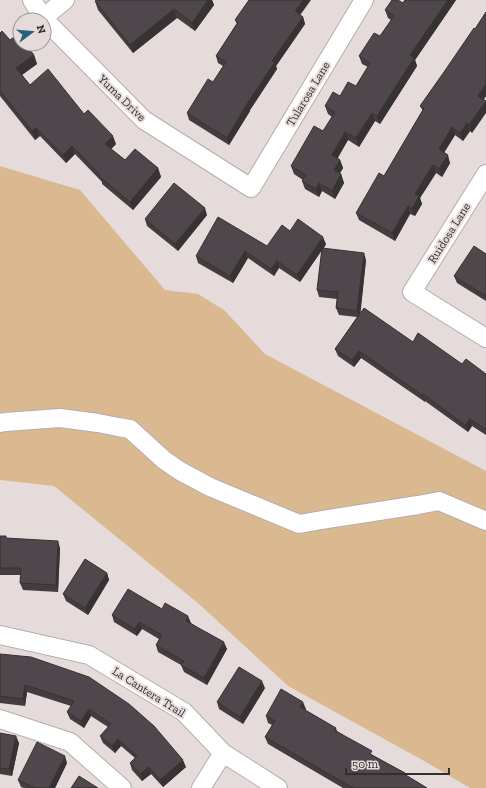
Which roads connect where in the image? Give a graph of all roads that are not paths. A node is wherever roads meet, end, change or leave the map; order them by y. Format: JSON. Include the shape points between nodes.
{"nodes":[{"id":1,"x":32,"y":0,"type":"edge"},
{"id":2,"x":66,"y":0,"type":"edge"},
{"id":3,"x":364,"y":0,"type":"edge"},
{"id":4,"x":39,"y":12,"type":"edge"},
{"id":5,"x":51,"y":12,"type":"edge"},
{"id":6,"x":52,"y":27,"type":"edge"},
{"id":7,"x":486,"y":174,"type":"edge"},
{"id":8,"x":251,"y":188,"type":"joint"},
{"id":9,"x":486,"y":338,"type":"edge"},
{"id":10,"x":0,"y":423,"type":"edge"},
{"id":11,"x":486,"y":521,"type":"edge"},
{"id":12,"x":0,"y":635,"type":"edge"},
{"id":13,"x":0,"y":719,"type":"edge"},
{"id":14,"x":223,"y":753,"type":"junction"},
{"id":15,"x":122,"y":788,"type":"edge"},
{"id":16,"x":201,"y":788,"type":"edge"},
{"id":17,"x":278,"y":788,"type":"edge"}],
"edges":[{"from":1,"to":4,"type":"street","name":"Yuma Drive"},
{"from":2,"to":5,"type":"street"},
{"from":3,"to":8,"type":"street","name":"Tularosa Lane"},
{"from":6,"to":8,"type":"street","name":"Yuma Drive","via":[[144,120]]},
{"from":7,"to":9,"type":"street","name":"Ruidosa Lane","via":[[412,292]]},
{"from":10,"to":11,"type":"street","via":[[60,418],[130,429],[180,472],[299,524],[439,501]]},
{"from":12,"to":14,"type":"street","name":"La Cantera Trail","via":[[89,655],[184,712]]},
{"from":13,"to":15,"type":"street","via":[[70,742]]},
{"from":14,"to":16,"type":"street"},
{"from":14,"to":17,"type":"street","name":"La Cantera Trail"}]}
